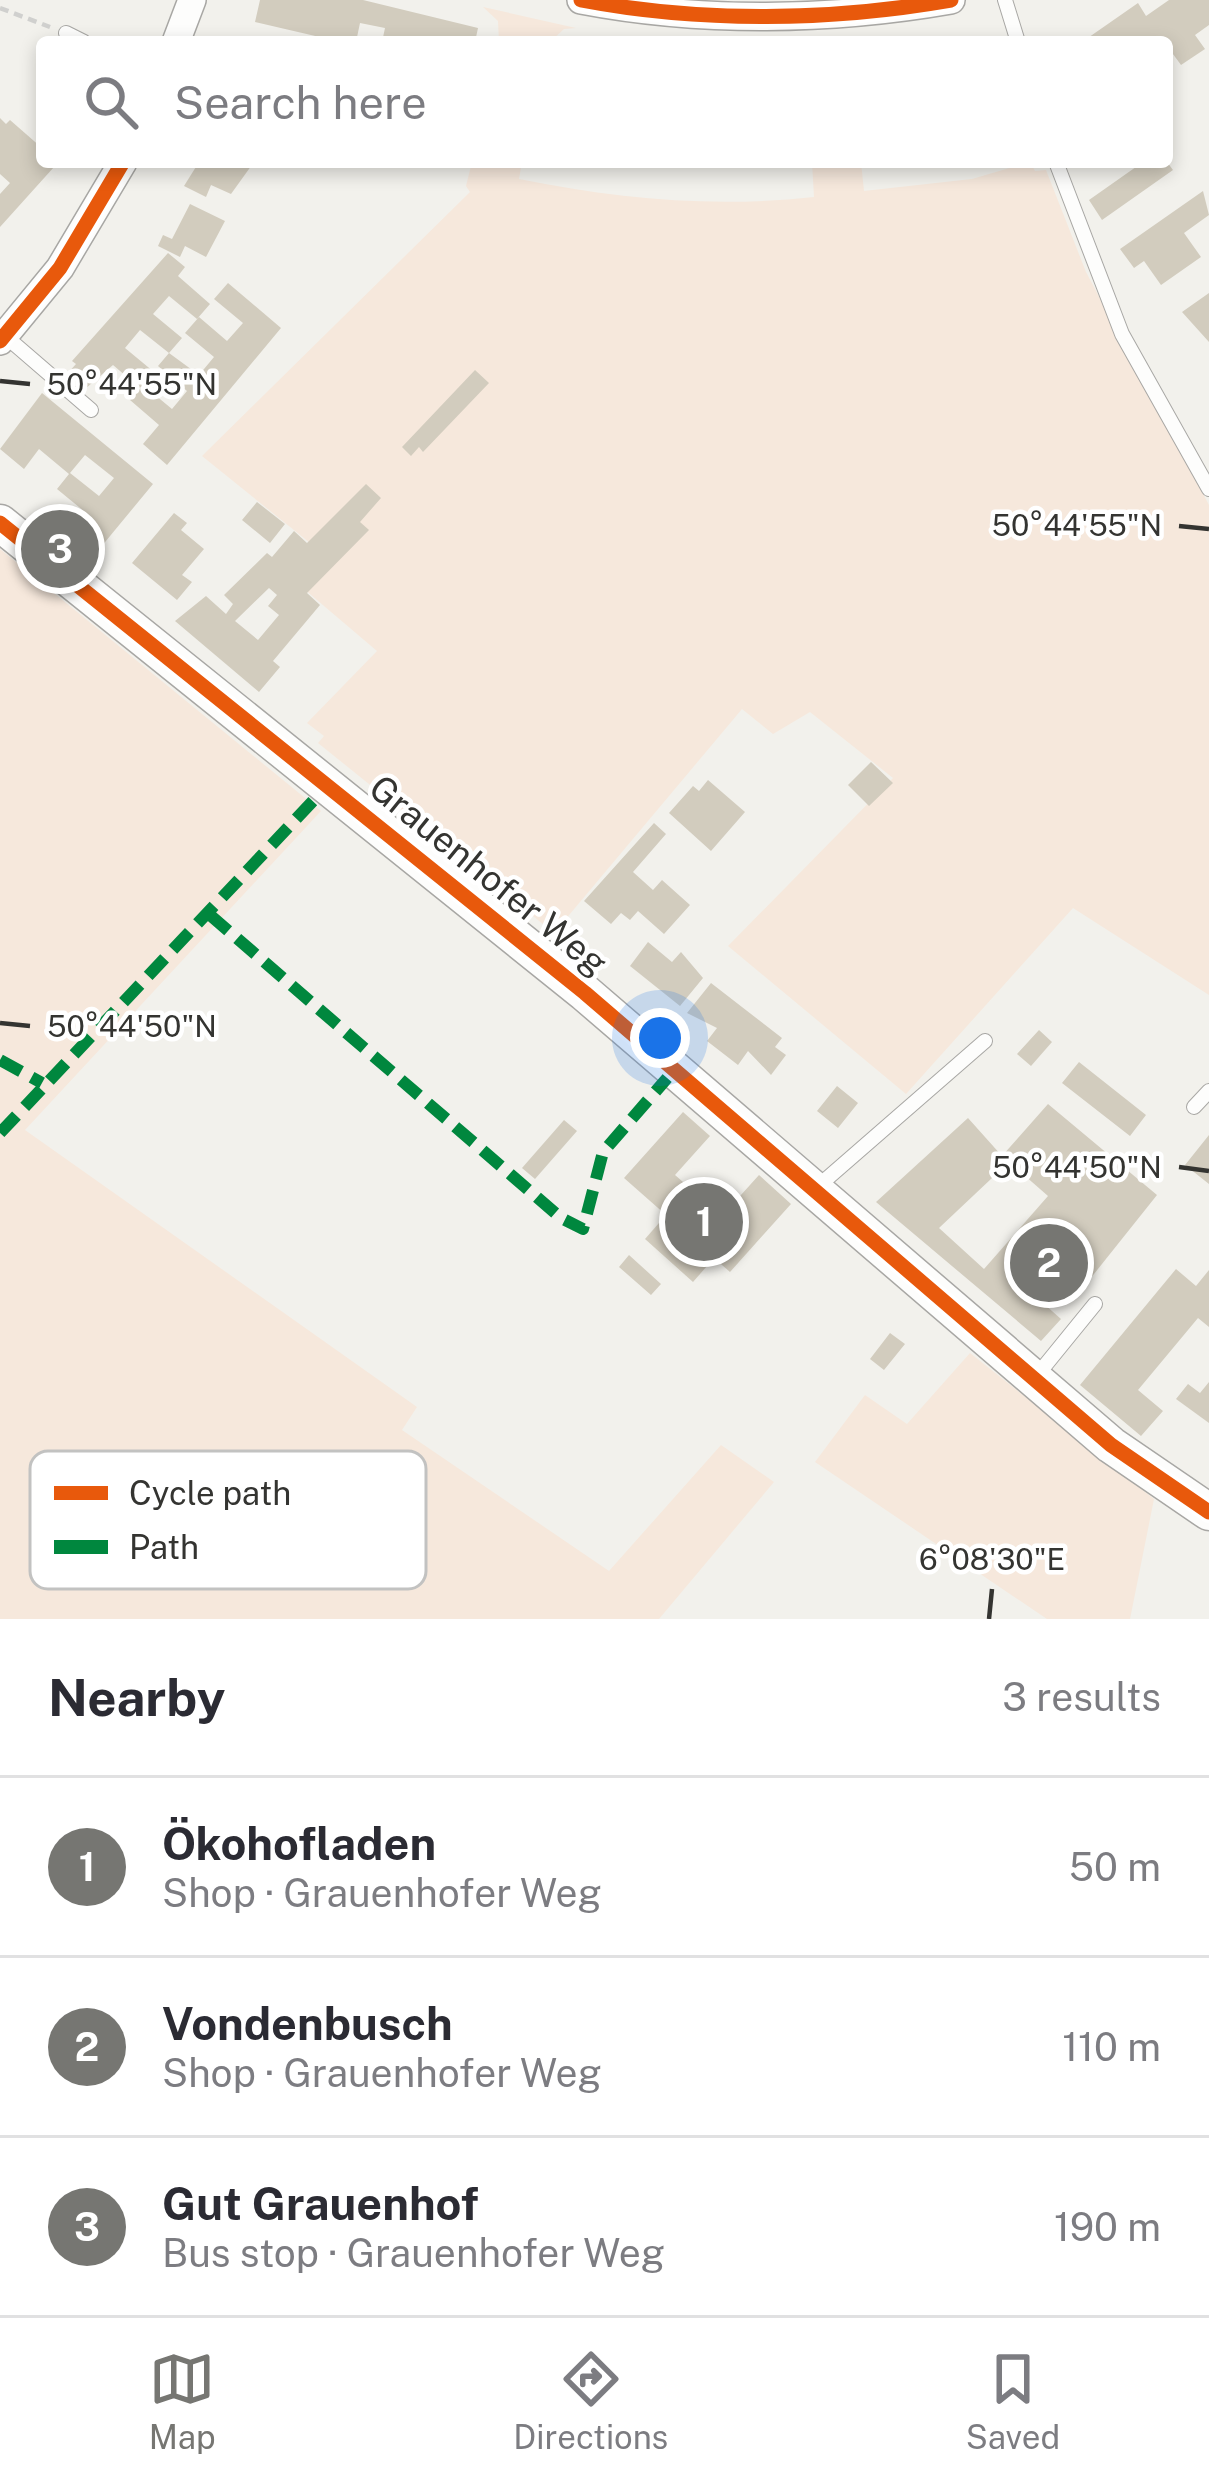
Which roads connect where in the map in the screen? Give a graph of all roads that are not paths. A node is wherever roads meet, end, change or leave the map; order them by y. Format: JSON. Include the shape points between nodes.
{"nodes":[{"id":1,"x":192,"y":0,"type":"edge"},
{"id":2,"x":581,"y":0,"type":"edge"},
{"id":3,"x":952,"y":0,"type":"edge"},
{"id":4,"x":1005,"y":0,"type":"edge"},
{"id":5,"x":66,"y":33,"type":"road end"},
{"id":6,"x":72,"y":36,"type":"edge"},
{"id":7,"x":178,"y":36,"type":"edge"},
{"id":8,"x":1016,"y":36,"type":"edge"},
{"id":9,"x":119,"y":168,"type":"edge"},
{"id":10,"x":1059,"y":168,"type":"edge"},
{"id":11,"x":2,"y":338,"type":"edge"},
{"id":12,"x":91,"y":410,"type":"dead end"},
{"id":13,"x":1209,"y":489,"type":"edge"},
{"id":14,"x":0,"y":523,"type":"edge"},
{"id":15,"x":985,"y":1041,"type":"dead end"},
{"id":16,"x":1209,"y":1090,"type":"edge"},
{"id":17,"x":1194,"y":1107,"type":"dead end"},
{"id":18,"x":815,"y":1190,"type":"junction"},
{"id":19,"x":1095,"y":1304,"type":"dead end"},
{"id":20,"x":1034,"y":1378,"type":"junction"},
{"id":21,"x":1209,"y":1512,"type":"edge"}],
"edges":[{"from":1,"to":7,"type":"street"},
{"from":2,"to":3,"type":"street","via":[[640,12],[736,15]]},
{"from":4,"to":8,"type":"lane"},
{"from":5,"to":6,"type":"lane"},
{"from":9,"to":11,"type":"street","via":[[60,268]]},
{"from":10,"to":13,"type":"lane","via":[[1122,334]]},
{"from":11,"to":12,"type":"lane"},
{"from":14,"to":18,"type":"street","name":"Grauenhofer Weg","via":[[403,843]]},
{"from":15,"to":18,"type":"lane"},
{"from":16,"to":17,"type":"lane"},
{"from":18,"to":20,"type":"street","name":"Grauenhofer Weg"},
{"from":19,"to":20,"type":"lane"},
{"from":20,"to":21,"type":"street","name":"Grauenhofer Weg","via":[[1111,1445]]}]}
